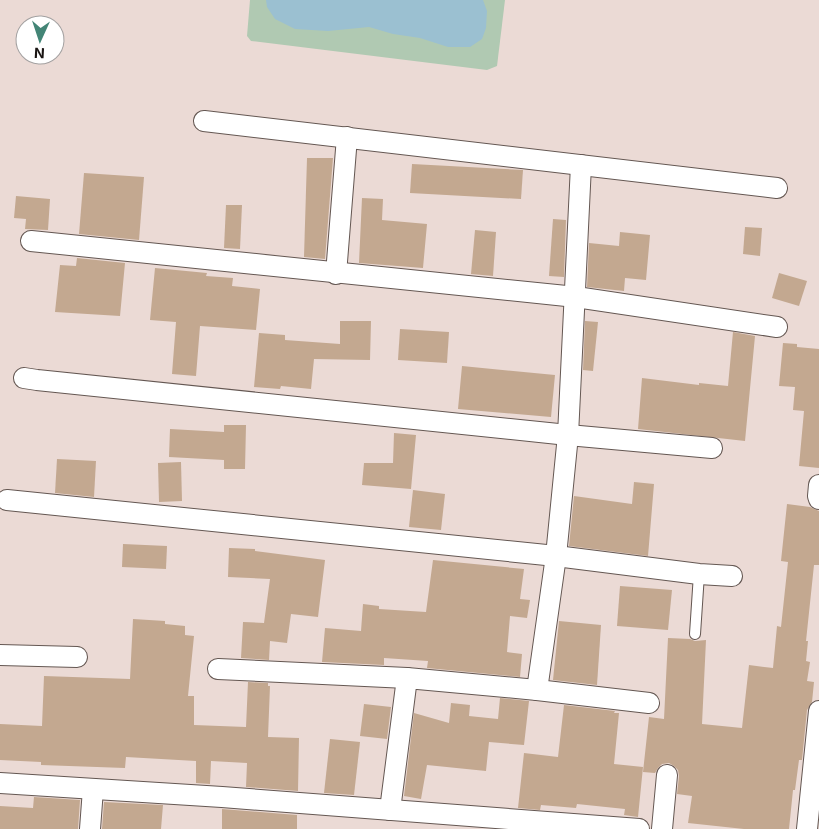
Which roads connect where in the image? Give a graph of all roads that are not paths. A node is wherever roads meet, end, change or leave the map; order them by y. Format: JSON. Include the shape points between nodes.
{"nodes":[{"id":1,"x":204,"y":121,"type":"dead end"},
{"id":2,"x":348,"y":137,"type":"junction"},
{"id":3,"x":581,"y":165,"type":"junction"},
{"id":4,"x":777,"y":188,"type":"dead end"},
{"id":5,"x":31,"y":241,"type":"dead end"},
{"id":6,"x":336,"y":274,"type":"junction"},
{"id":7,"x":576,"y":297,"type":"junction"},
{"id":8,"x":777,"y":327,"type":"dead end"},
{"id":9,"x":24,"y":378,"type":"dead end"},
{"id":10,"x":568,"y":435,"type":"junction"},
{"id":11,"x":712,"y":448,"type":"dead end"},
{"id":12,"x":819,"y":485,"type":"edge"},
{"id":13,"x":819,"y":499,"type":"edge"},
{"id":14,"x":7,"y":500,"type":"dead end"},
{"id":15,"x":556,"y":556,"type":"junction"},
{"id":16,"x":699,"y":574,"type":"junction"},
{"id":17,"x":732,"y":576,"type":"dead end"},
{"id":18,"x":695,"y":634,"type":"dead end"},
{"id":19,"x":0,"y":655,"type":"edge"},
{"id":20,"x":77,"y":657,"type":"dead end"},
{"id":21,"x":218,"y":668,"type":"dead end"},
{"id":22,"x":407,"y":678,"type":"junction"},
{"id":23,"x":538,"y":690,"type":"junction"},
{"id":24,"x":650,"y":703,"type":"dead end"},
{"id":25,"x":819,"y":711,"type":"edge"},
{"id":26,"x":667,"y":775,"type":"dead end"},
{"id":27,"x":0,"y":783,"type":"edge"},
{"id":28,"x":93,"y":789,"type":"junction"},
{"id":29,"x":390,"y":810,"type":"junction"},
{"id":30,"x":90,"y":829,"type":"edge"},
{"id":31,"x":639,"y":829,"type":"edge"},
{"id":32,"x":662,"y":829,"type":"edge"},
{"id":33,"x":807,"y":829,"type":"edge"}],
"edges":[{"from":1,"to":2,"type":"street"},
{"from":2,"to":3,"type":"street"},
{"from":2,"to":6,"type":"street"},
{"from":3,"to":4,"type":"street"},
{"from":3,"to":7,"type":"street"},
{"from":5,"to":6,"type":"street"},
{"from":6,"to":7,"type":"street"},
{"from":7,"to":8,"type":"street"},
{"from":7,"to":10,"type":"street"},
{"from":9,"to":10,"type":"street"},
{"from":10,"to":11,"type":"street"},
{"from":10,"to":15,"type":"street"},
{"from":12,"to":13,"type":"street"},
{"from":14,"to":15,"type":"street"},
{"from":15,"to":16,"type":"street"},
{"from":15,"to":23,"type":"street"},
{"from":16,"to":17,"type":"street"},
{"from":16,"to":18,"type":"lane"},
{"from":19,"to":20,"type":"street"},
{"from":21,"to":22,"type":"street"},
{"from":22,"to":23,"type":"street"},
{"from":22,"to":29,"type":"street"},
{"from":23,"to":24,"type":"street"},
{"from":25,"to":33,"type":"street"},
{"from":26,"to":32,"type":"street"},
{"from":27,"to":28,"type":"street"},
{"from":28,"to":29,"type":"street"},
{"from":28,"to":30,"type":"street"},
{"from":29,"to":31,"type":"street"}]}
